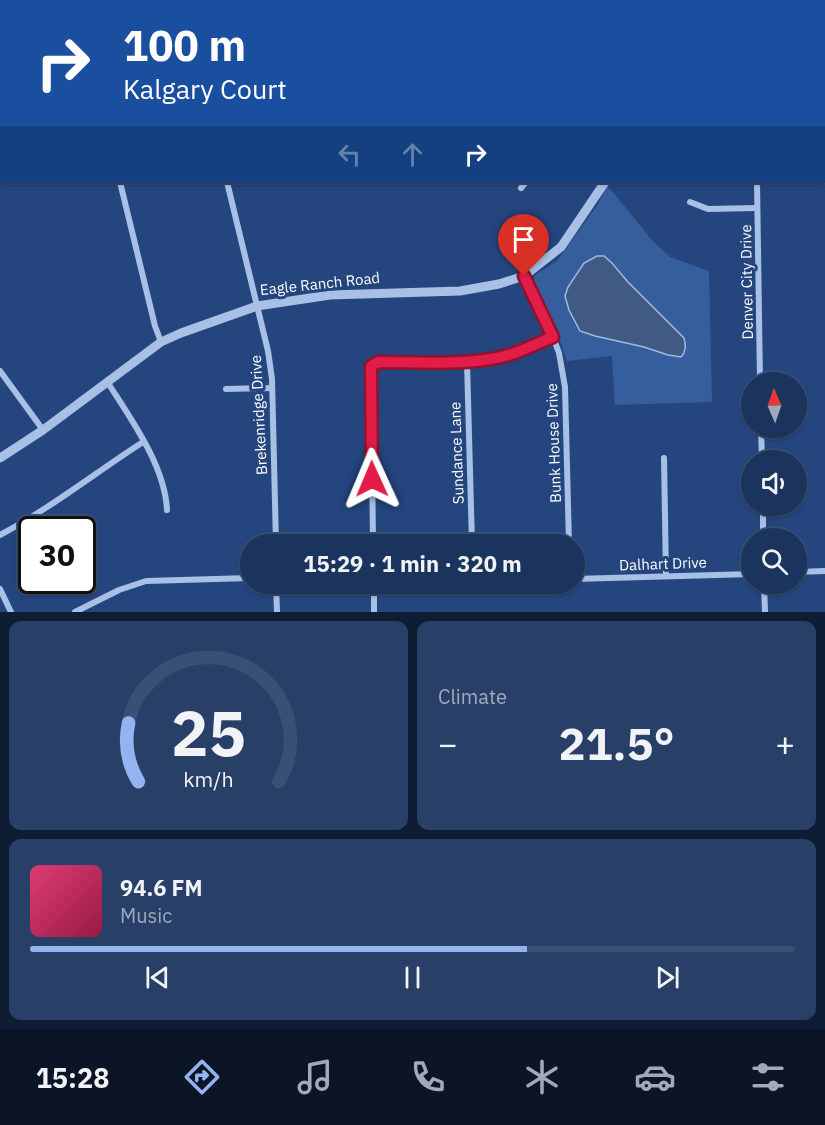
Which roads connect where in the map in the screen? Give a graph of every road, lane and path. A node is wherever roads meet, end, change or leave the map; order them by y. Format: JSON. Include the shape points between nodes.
{"nodes":[{"id":1,"x":120,"y":183,"type":"edge"},
{"id":2,"x":227,"y":183,"type":"edge"},
{"id":3,"x":525,"y":183,"type":"edge"},
{"id":4,"x":604,"y":183,"type":"edge"},
{"id":5,"x":757,"y":183,"type":"edge"},
{"id":6,"x":521,"y":189,"type":"dead end"},
{"id":7,"x":690,"y":202,"type":"dead end"},
{"id":8,"x":757,"y":208,"type":"junction"},
{"id":9,"x":524,"y":276,"type":"junction"},
{"id":10,"x":257,"y":306,"type":"junction"},
{"id":11,"x":553,"y":337,"type":"junction"},
{"id":12,"x":161,"y":342,"type":"junction"},
{"id":13,"x":466,"y":362,"type":"junction"},
{"id":14,"x":0,"y":371,"type":"edge"},
{"id":15,"x":760,"y":372,"type":"edge"},
{"id":16,"x":108,"y":382,"type":"junction"},
{"id":17,"x":272,"y":388,"type":"junction"},
{"id":18,"x":226,"y":389,"type":"dead end"},
{"id":19,"x":43,"y":430,"type":"junction"},
{"id":20,"x":143,"y":442,"type":"junction"},
{"id":21,"x":0,"y":458,"type":"edge"},
{"id":22,"x":664,"y":458,"type":"dead end"},
{"id":23,"x":167,"y":510,"type":"dead end"},
{"id":24,"x":276,"y":534,"type":"edge"},
{"id":25,"x":373,"y":534,"type":"edge"},
{"id":26,"x":472,"y":534,"type":"edge"},
{"id":27,"x":569,"y":534,"type":"edge"},
{"id":28,"x":0,"y":535,"type":"edge"},
{"id":29,"x":825,"y":571,"type":"edge"},
{"id":30,"x":807,"y":572,"type":"edge"},
{"id":31,"x":741,"y":574,"type":"edge"},
{"id":32,"x":666,"y":576,"type":"junction"},
{"id":33,"x":240,"y":578,"type":"edge"},
{"id":34,"x":585,"y":579,"type":"edge"},
{"id":35,"x":0,"y":589,"type":"edge"},
{"id":36,"x":276,"y":594,"type":"edge"},
{"id":37,"x":374,"y":594,"type":"edge"},
{"id":38,"x":764,"y":594,"type":"edge"},
{"id":39,"x":11,"y":612,"type":"edge"},
{"id":40,"x":75,"y":612,"type":"edge"},
{"id":41,"x":277,"y":612,"type":"edge"},
{"id":42,"x":374,"y":612,"type":"edge"},
{"id":43,"x":765,"y":612,"type":"edge"}],
"edges":[{"from":1,"to":12,"type":"street"},
{"from":2,"to":10,"type":"street","name":"Brekenridge Drive"},
{"from":3,"to":6,"type":"street"},
{"from":4,"to":9,"type":"street","name":"Eagle Ranch Road","via":[[561,247]]},
{"from":5,"to":8,"type":"street","name":"Denver City Drive"},
{"from":7,"to":8,"type":"street","via":[[708,209]]},
{"from":8,"to":15,"type":"street","name":"Denver City Drive"},
{"from":9,"to":10,"type":"street","name":"Eagle Ranch Road","via":[[460,291],[330,295]]},
{"from":9,"to":11,"type":"street","name":"Bunk House Drive"},
{"from":10,"to":12,"type":"street","name":"Eagle Ranch Road"},
{"from":10,"to":17,"type":"street","name":"Brekenridge Drive"},
{"from":11,"to":13,"type":"street","via":[[507,356]]},
{"from":11,"to":27,"type":"street","name":"Bunk House Drive","via":[[565,387]]},
{"from":12,"to":16,"type":"street","name":"Eagle Ranch Road"},
{"from":13,"to":25,"type":"street","via":[[372,364]]},
{"from":13,"to":26,"type":"street","name":"Sundance Lane"},
{"from":14,"to":19,"type":"street"},
{"from":16,"to":19,"type":"street","name":"Eagle Ranch Road"},
{"from":16,"to":20,"type":"street"},
{"from":17,"to":18,"type":"street"},
{"from":17,"to":24,"type":"street","name":"Brekenridge Drive"},
{"from":19,"to":21,"type":"street","name":"Eagle Ranch Road"},
{"from":20,"to":23,"type":"street","via":[[163,483]]},
{"from":20,"to":28,"type":"street","via":[[50,507]]},
{"from":22,"to":32,"type":"street"},
{"from":29,"to":30,"type":"street"},
{"from":31,"to":32,"type":"street","name":"Dalhart Drive"},
{"from":32,"to":34,"type":"street","name":"Dalhart Drive"},
{"from":33,"to":40,"type":"street","via":[[146,581]]},
{"from":35,"to":39,"type":"street"},
{"from":36,"to":41,"type":"street"},
{"from":37,"to":42,"type":"street"},
{"from":38,"to":43,"type":"street"}]}
